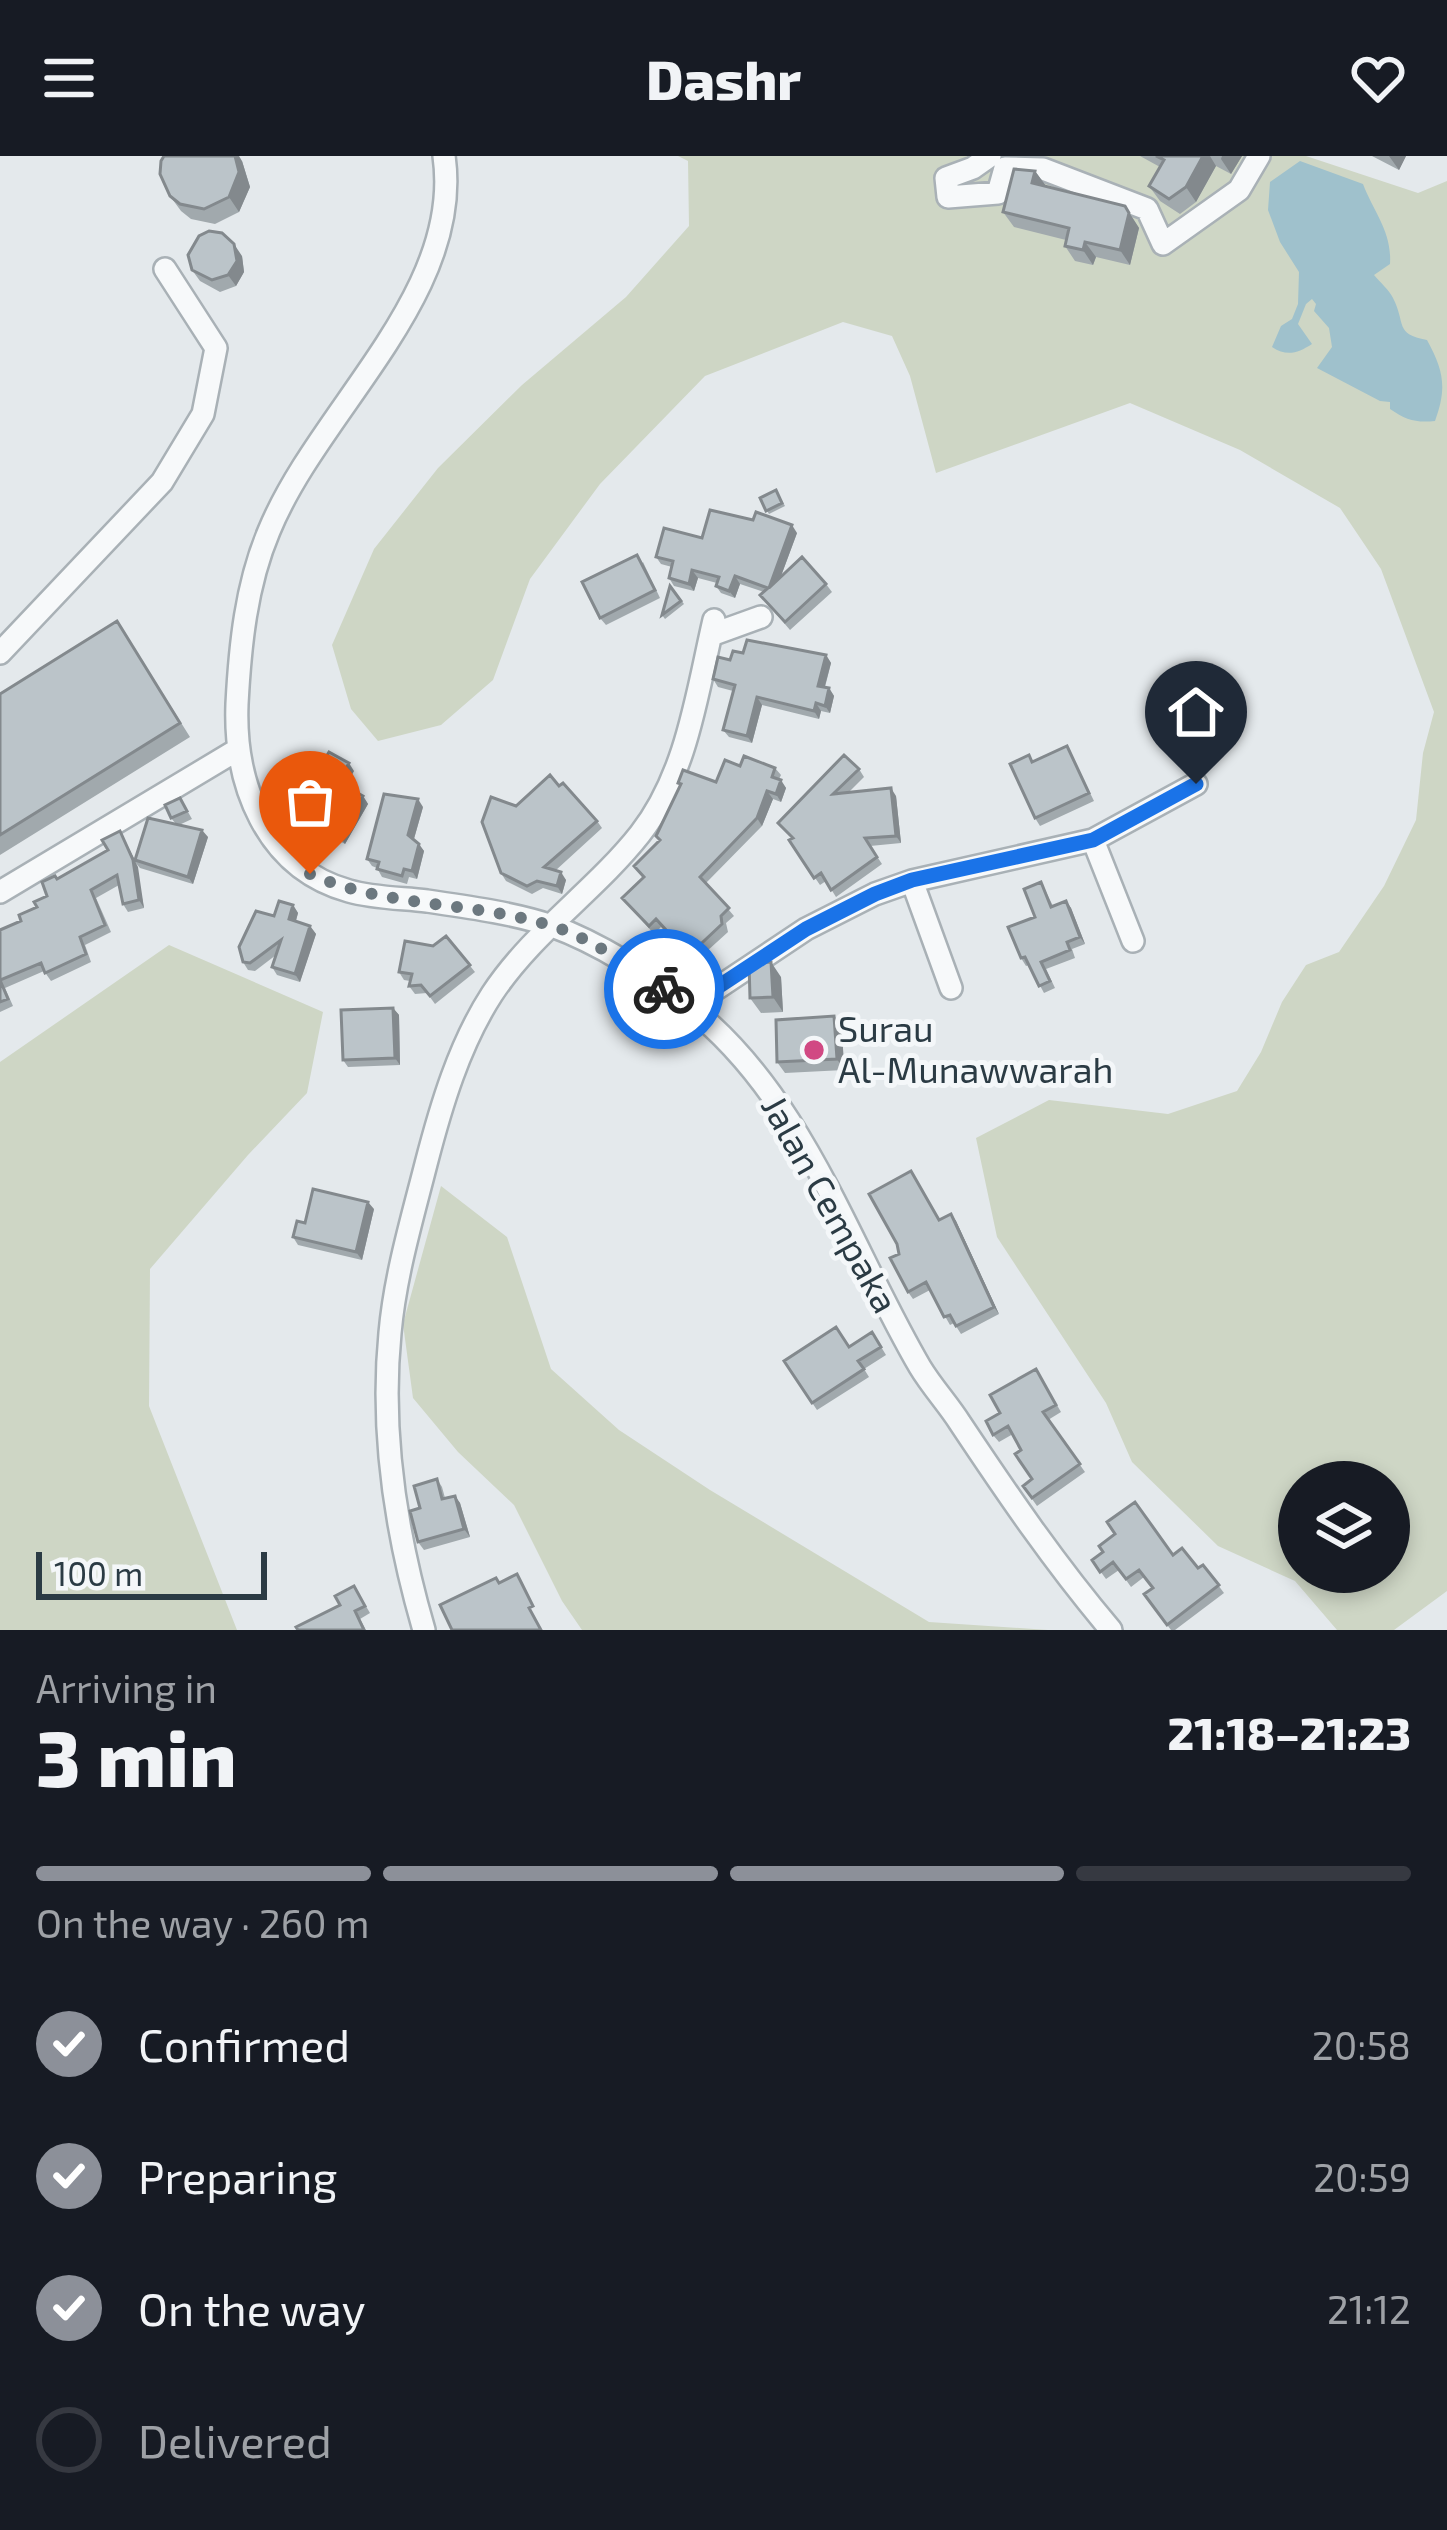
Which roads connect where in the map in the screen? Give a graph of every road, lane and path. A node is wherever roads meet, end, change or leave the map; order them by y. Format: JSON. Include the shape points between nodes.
{"nodes":[{"id":1,"x":443,"y":156,"type":"edge"},
{"id":2,"x":989,"y":156,"type":"edge"},
{"id":3,"x":1084,"y":156,"type":"edge"},
{"id":4,"x":1259,"y":156,"type":"edge"},
{"id":5,"x":1071,"y":178,"type":"junction"},
{"id":6,"x":165,"y":269,"type":"dead end"},
{"id":7,"x":761,"y":617,"type":"dead end"},
{"id":8,"x":0,"y":653,"type":"edge"},
{"id":9,"x":237,"y":750,"type":"junction"},
{"id":10,"x":1196,"y":784,"type":"dead end"},
{"id":11,"x":1093,"y":840,"type":"junction"},
{"id":12,"x":912,"y":880,"type":"junction"},
{"id":13,"x":0,"y":892,"type":"edge"},
{"id":14,"x":550,"y":925,"type":"junction"},
{"id":15,"x":1133,"y":941,"type":"dead end"},
{"id":16,"x":951,"y":988,"type":"dead end"},
{"id":17,"x":689,"y":1006,"type":"junction"},
{"id":18,"x":424,"y":1630,"type":"edge"},
{"id":19,"x":1111,"y":1630,"type":"edge"}],
"edges":[{"from":1,"to":9,"type":"street","name":"Jalan Cempaka","via":[[445,221],[427,278],[296,478],[256,564]]},
{"from":2,"to":5,"type":"street","via":[[946,178],[947,196],[998,193],[1005,168]]},
{"from":3,"to":5,"type":"street"},
{"from":4,"to":5,"type":"street","via":[[1239,190],[1163,244],[1147,208]]},
{"from":6,"to":8,"type":"street","via":[[216,348],[203,414],[162,482]]},
{"from":7,"to":14,"type":"street","via":[[712,628],[677,772],[659,806],[617,861]]},
{"from":9,"to":13,"type":"street"},
{"from":9,"to":14,"type":"street","name":"Jalan Cempaka","via":[[261,824],[310,874],[348,891]]},
{"from":10,"to":11,"type":"street"},
{"from":11,"to":12,"type":"street"},
{"from":11,"to":15,"type":"street"},
{"from":12,"to":16,"type":"street"},
{"from":12,"to":17,"type":"street","via":[[840,910]]},
{"from":14,"to":17,"type":"street","name":"Jalan Cempaka"},
{"from":14,"to":18,"type":"street","via":[[492,994],[454,1073],[391,1325],[389,1449]]},
{"from":17,"to":19,"type":"street","name":"Jalan Cempaka","via":[[775,1098],[923,1372],[1058,1568]]}]}
